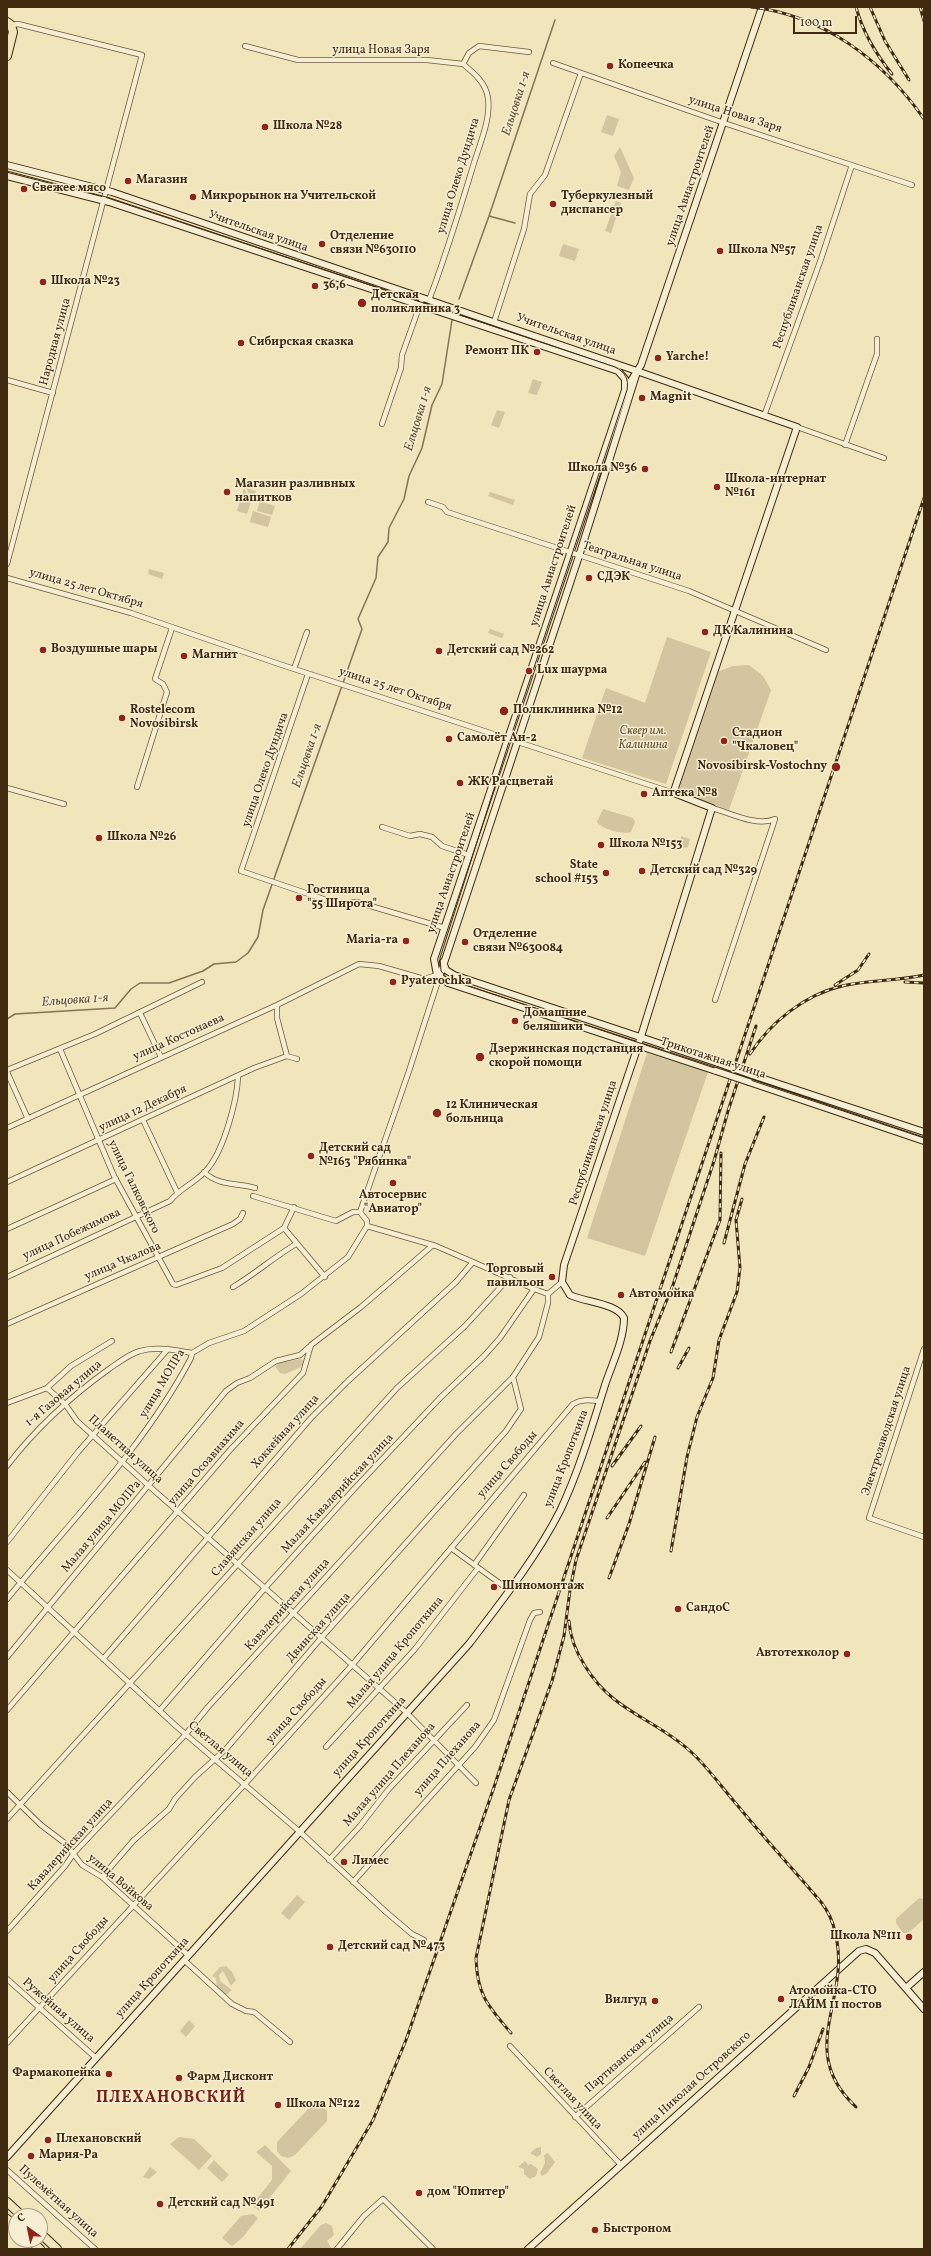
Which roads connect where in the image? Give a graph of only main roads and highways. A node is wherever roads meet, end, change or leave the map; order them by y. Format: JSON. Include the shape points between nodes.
{"nodes":[{"id":1,"x":762,"y":7,"type":"edge"},
{"id":2,"x":9,"y":23,"type":"edge"},
{"id":3,"x":7,"y":56,"type":"edge"},
{"id":4,"x":7,"y":165,"type":"edge"},
{"id":5,"x":7,"y":176,"type":"edge"},
{"id":6,"x":424,"y":301,"type":"junction"},
{"id":7,"x":637,"y":372,"type":"junction"},
{"id":8,"x":622,"y":374,"type":"junction"},
{"id":9,"x":625,"y":390,"type":"junction"},
{"id":10,"x":674,"y":793,"type":"joint"},
{"id":11,"x":712,"y":808,"type":"joint"},
{"id":12,"x":437,"y":952,"type":"junction"},
{"id":13,"x":444,"y":959,"type":"junction"},
{"id":14,"x":438,"y":976,"type":"junction"},
{"id":15,"x":549,"y":1007,"type":"junction"},
{"id":16,"x":547,"y":1016,"type":"junction"},
{"id":17,"x":640,"y":1038,"type":"junction"},
{"id":18,"x":638,"y":1046,"type":"junction"},
{"id":19,"x":924,"y":1132,"type":"edge"},
{"id":20,"x":924,"y":1141,"type":"edge"},
{"id":21,"x":576,"y":1298,"type":"joint"},
{"id":22,"x":924,"y":1972,"type":"edge"},
{"id":23,"x":906,"y":1988,"type":"junction"},
{"id":24,"x":924,"y":2009,"type":"edge"},
{"id":25,"x":7,"y":2157,"type":"edge"},
{"id":26,"x":48,"y":2241,"type":"edge"},
{"id":27,"x":57,"y":2249,"type":"edge"},
{"id":28,"x":528,"y":2249,"type":"edge"}],
"edges":[{"from":1,"to":7,"type":"main road","name":"улица Авиастроителей","via":[[642,365]]},
{"from":2,"to":3,"type":"highway","via":[[13,32]]},
{"from":4,"to":6,"type":"main road","name":"Учительская улица","via":[[106,191]]},
{"from":5,"to":6,"type":"main road","name":"Учительская улица","via":[[104,200]]},
{"from":6,"to":7,"type":"main road","name":"Учительская улица","via":[[494,322]]},
{"from":6,"to":8,"type":"main road","name":"Учительская улица"},
{"from":7,"to":8,"type":"main road","name":"Учительская улица"},
{"from":7,"to":9,"type":"main road","name":"улица Авиастроителей"},
{"from":7,"to":10,"type":"main road","name":"Учительская улица","via":[[797,427]]},
{"from":7,"to":13,"type":"main road","name":"улица Авиастроителей","via":[[579,556]]},
{"from":8,"to":9,"type":"main road","name":"Учительская улица","via":[[626,381]]},
{"from":9,"to":12,"type":"main road","name":"улица Авиастроителей"},
{"from":10,"to":11,"type":"main road","name":"улица 25 лет Октября"},
{"from":11,"to":17,"type":"main road","name":"Республиканская улица"},
{"from":12,"to":13,"type":"main road","name":"Трикотажная улица","via":[[440,958]]},
{"from":12,"to":14,"type":"main road","name":"улица Авиастроителей","via":[[434,966]]},
{"from":13,"to":14,"type":"main road","name":"улица Авиастроителей"},
{"from":13,"to":15,"type":"main road","name":"Трикотажная улица","via":[[446,970],[450,973]]},
{"from":14,"to":16,"type":"main road","name":"Трикотажная улица","via":[[448,983]]},
{"from":15,"to":16,"type":"main road","via":[[544,1011]]},
{"from":15,"to":17,"type":"main road","name":"Трикотажная улица"},
{"from":16,"to":18,"type":"main road","name":"Трикотажная улица"},
{"from":17,"to":18,"type":"main road","name":"Республиканская улица"},
{"from":17,"to":19,"type":"main road","name":"Трикотажная улица","bridge":true},
{"from":18,"to":20,"type":"main road","name":"Трикотажная улица","bridge":true},
{"from":18,"to":21,"type":"main road","name":"Республиканская улица","via":[[564,1265],[562,1282],[570,1295]]},
{"from":21,"to":25,"type":"main road","name":"улица Кропоткина","via":[[618,1310],[624,1318],[622,1333],[570,1488],[560,1510],[509,1590],[469,1644]]},
{"from":22,"to":23,"type":"main road"},
{"from":23,"to":24,"type":"main road"},
{"from":23,"to":28,"type":"main road","name":"улица Николая Островского","via":[[875,1953],[866,1949],[859,1951]]},
{"from":26,"to":27,"type":"highway"}]}
